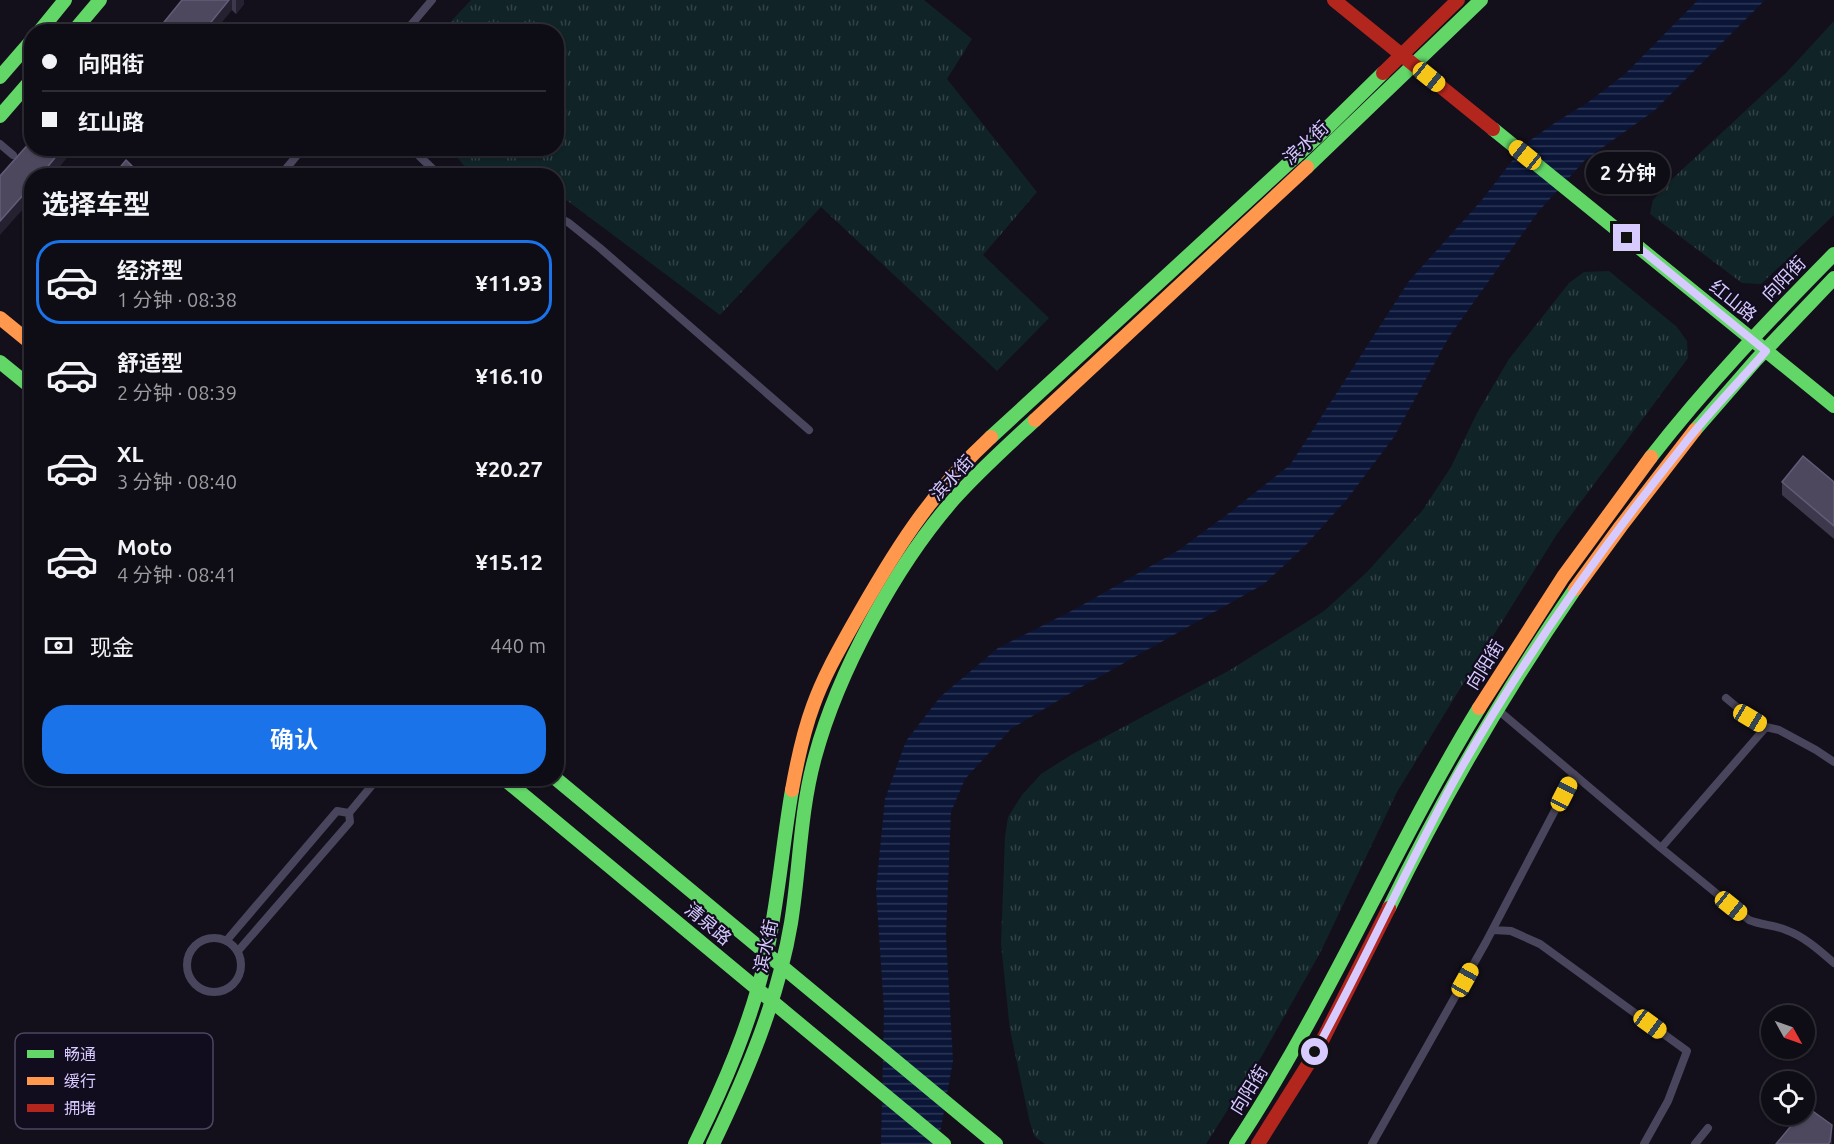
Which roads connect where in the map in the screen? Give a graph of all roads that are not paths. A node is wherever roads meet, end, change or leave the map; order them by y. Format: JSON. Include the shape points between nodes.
{"nodes":[{"id":1,"x":65,"y":0,"type":"edge"},
{"id":2,"x":100,"y":0,"type":"edge"},
{"id":3,"x":432,"y":0,"type":"edge"},
{"id":4,"x":1334,"y":0,"type":"edge"},
{"id":5,"x":1458,"y":0,"type":"edge"},
{"id":6,"x":1481,"y":0,"type":"edge"},
{"id":7,"x":46,"y":24,"type":"edge"},
{"id":8,"x":80,"y":24,"type":"edge"},
{"id":9,"x":412,"y":24,"type":"edge"},
{"id":10,"x":24,"y":49,"type":"edge"},
{"id":11,"x":1402,"y":55,"type":"junction"},
{"id":12,"x":1414,"y":65,"type":"junction"},
{"id":13,"x":0,"y":77,"type":"edge"},
{"id":14,"x":24,"y":88,"type":"edge"},
{"id":15,"x":0,"y":116,"type":"edge"},
{"id":16,"x":0,"y":144,"type":"edge"},
{"id":17,"x":13,"y":154,"type":"dead end"},
{"id":18,"x":296,"y":156,"type":"edge"},
{"id":19,"x":419,"y":156,"type":"edge"},
{"id":20,"x":286,"y":168,"type":"edge"},
{"id":21,"x":432,"y":168,"type":"edge"},
{"id":22,"x":564,"y":220,"type":"edge"},
{"id":23,"x":1834,"y":254,"type":"edge"},
{"id":24,"x":1834,"y":278,"type":"edge"},
{"id":25,"x":0,"y":318,"type":"edge"},
{"id":26,"x":24,"y":338,"type":"edge"},
{"id":27,"x":1751,"y":339,"type":"junction"},
{"id":28,"x":1766,"y":351,"type":"junction"},
{"id":29,"x":0,"y":362,"type":"edge"},
{"id":30,"x":24,"y":382,"type":"edge"},
{"id":31,"x":1834,"y":406,"type":"edge"},
{"id":32,"x":809,"y":430,"type":"dead end"},
{"id":33,"x":1726,"y":698,"type":"dead end"},
{"id":34,"x":1497,"y":710,"type":"junction"},
{"id":35,"x":1766,"y":728,"type":"junction"},
{"id":36,"x":1834,"y":762,"type":"edge"},
{"id":37,"x":1574,"y":774,"type":"junction"},
{"id":38,"x":564,"y":785,"type":"edge"},
{"id":39,"x":371,"y":786,"type":"edge"},
{"id":40,"x":513,"y":786,"type":"edge"},
{"id":41,"x":349,"y":813,"type":"junction"},
{"id":42,"x":1660,"y":848,"type":"junction"},
{"id":43,"x":1493,"y":930,"type":"junction"},
{"id":44,"x":227,"y":940,"type":"junction"},
{"id":45,"x":238,"y":951,"type":"junction"},
{"id":46,"x":766,"y":953,"type":"junction"},
{"id":47,"x":1834,"y":963,"type":"edge"},
{"id":48,"x":781,"y":966,"type":"junction"},
{"id":49,"x":758,"y":989,"type":"junction"},
{"id":50,"x":772,"y":1001,"type":"junction"},
{"id":51,"x":1708,"y":1128,"type":"dead end"},
{"id":52,"x":994,"y":1142,"type":"edge"},
{"id":53,"x":695,"y":1144,"type":"edge"},
{"id":54,"x":713,"y":1144,"type":"edge"},
{"id":55,"x":944,"y":1144,"type":"edge"},
{"id":56,"x":1236,"y":1144,"type":"edge"},
{"id":57,"x":1258,"y":1144,"type":"edge"},
{"id":58,"x":1372,"y":1144,"type":"edge"},
{"id":59,"x":1644,"y":1144,"type":"edge"},
{"id":60,"x":1695,"y":1144,"type":"edge"}],
"edges":[{"from":1,"to":7,"type":"street"},
{"from":2,"to":8,"type":"street"},
{"from":3,"to":9,"type":"lane"},
{"from":4,"to":11,"type":"street","name":"红山路"},
{"from":5,"to":11,"type":"street","name":"滨水街"},
{"from":6,"to":12,"type":"street","name":"滨水街"},
{"from":10,"to":13,"type":"street"},
{"from":11,"to":12,"type":"street","name":"红山路"},
{"from":11,"to":46,"type":"street","name":"滨水街","via":[[974,453],[926,508],[868,596],[812,708],[783,835]]},
{"from":12,"to":27,"type":"street","name":"红山路"},
{"from":12,"to":48,"type":"street","name":"滨水街","via":[[990,462],[945,510],[880,607],[830,711],[805,801]]},
{"from":14,"to":15,"type":"street"},
{"from":16,"to":17,"type":"lane"},
{"from":18,"to":20,"type":"lane"},
{"from":19,"to":21,"type":"lane"},
{"from":22,"to":32,"type":"lane"},
{"from":23,"to":27,"type":"street","name":"向阳街"},
{"from":24,"to":28,"type":"street","name":"向阳街"},
{"from":25,"to":26,"type":"street"},
{"from":27,"to":28,"type":"street","name":"红山路"},
{"from":27,"to":56,"type":"street","name":"向阳街","via":[[1662,441],[1508,660],[1425,802],[1325,998]]},
{"from":28,"to":31,"type":"street","name":"红山路"},
{"from":28,"to":34,"type":"street","name":"向阳街","via":[[1683,444],[1630,513]]},
{"from":29,"to":30,"type":"street"},
{"from":33,"to":35,"type":"lane"},
{"from":34,"to":37,"type":"lane"},
{"from":34,"to":57,"type":"street","name":"向阳街","via":[[1454,781],[1350,988]]},
{"from":35,"to":36,"type":"lane","via":[[1779,730]]},
{"from":35,"to":42,"type":"lane"},
{"from":37,"to":42,"type":"lane"},
{"from":37,"to":43,"type":"lane"},
{"from":38,"to":46,"type":"street","name":"清泉路"},
{"from":39,"to":41,"type":"lane"},
{"from":40,"to":49,"type":"street","name":"清泉路"},
{"from":41,"to":44,"type":"lane","via":[[338,811]]},
{"from":41,"to":45,"type":"lane","via":[[350,822]]},
{"from":42,"to":47,"type":"lane","via":[[1749,920],[1803,937]]},
{"from":43,"to":58,"type":"lane"},
{"from":43,"to":59,"type":"lane","via":[[1511,931],[1540,944],[1687,1051],[1668,1101]]},
{"from":44,"to":45,"type":"lane"},
{"from":44,"to":45,"type":"lane","via":[[203,940],[191,950],[188,973],[196,986],[210,992],[232,986],[242,966]]},
{"from":46,"to":48,"type":"street","name":"清泉路"},
{"from":46,"to":49,"type":"street","name":"滨水街"},
{"from":48,"to":50,"type":"street","name":"滨水街"},
{"from":48,"to":52,"type":"street","name":"清泉路"},
{"from":49,"to":50,"type":"street","name":"清泉路"},
{"from":49,"to":53,"type":"street","name":"滨水街","via":[[746,1030]]},
{"from":50,"to":54,"type":"street","name":"滨水街","via":[[733,1105]]},
{"from":50,"to":55,"type":"street","name":"清泉路"},
{"from":51,"to":60,"type":"lane"}]}
